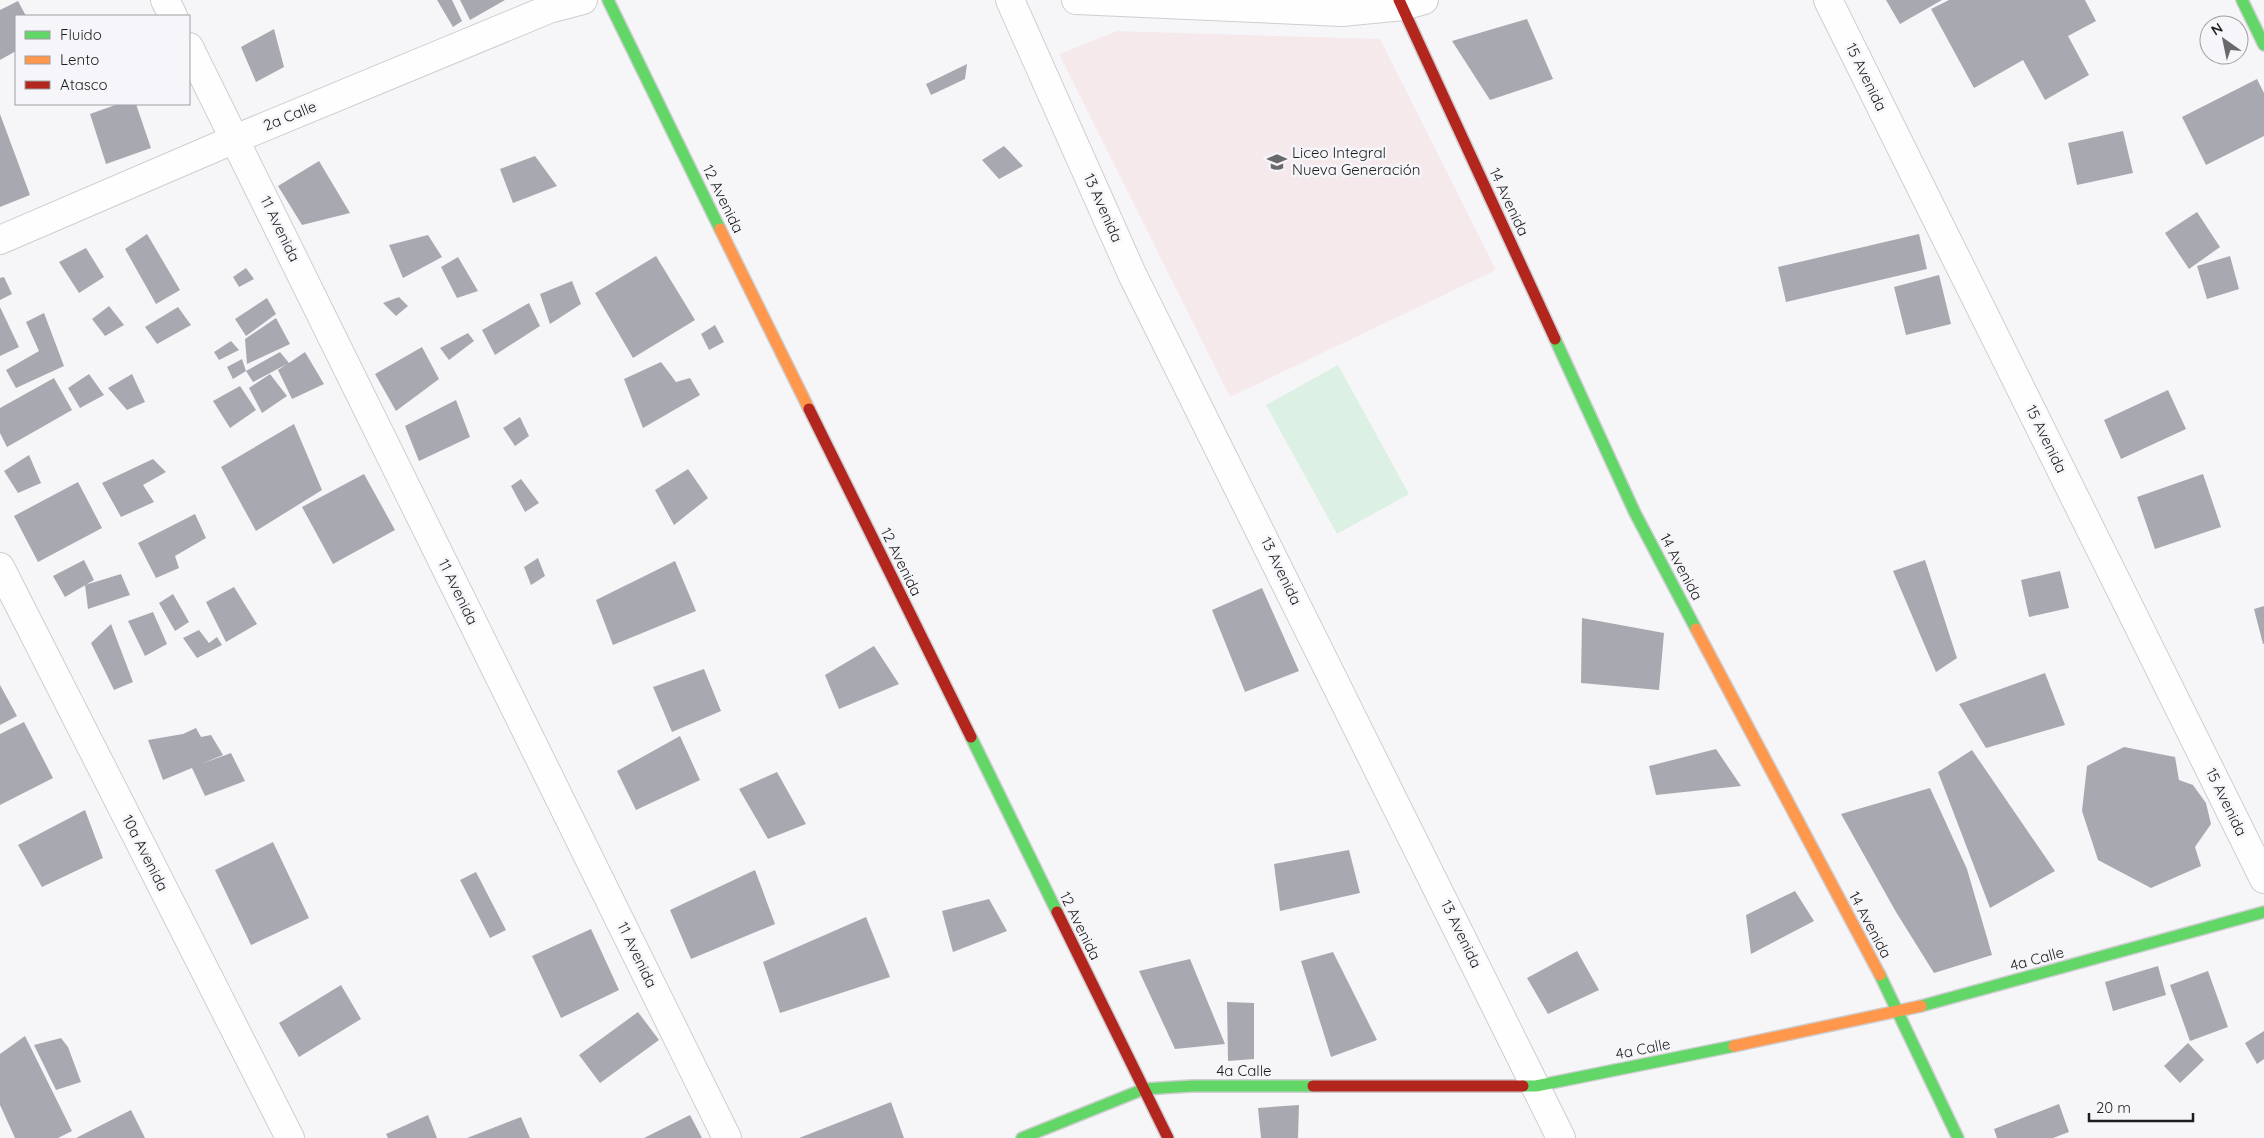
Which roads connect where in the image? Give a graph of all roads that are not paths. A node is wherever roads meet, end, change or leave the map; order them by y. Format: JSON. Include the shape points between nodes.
{"nodes":[{"id":1,"x":165,"y":0,"type":"edge"},
{"id":2,"x":583,"y":0,"type":"edge"},
{"id":3,"x":608,"y":0,"type":"edge"},
{"id":4,"x":1010,"y":0,"type":"edge"},
{"id":5,"x":1076,"y":0,"type":"edge"},
{"id":6,"x":1828,"y":0,"type":"edge"},
{"id":7,"x":2242,"y":0,"type":"edge"},
{"id":8,"x":1409,"y":2,"type":"edge"},
{"id":9,"x":172,"y":15,"type":"edge"},
{"id":10,"x":2264,"y":45,"type":"edge"},
{"id":11,"x":190,"y":49,"type":"edge"},
{"id":12,"x":235,"y":139,"type":"junction"},
{"id":13,"x":0,"y":240,"type":"edge"},
{"id":14,"x":0,"y":567,"type":"edge"},
{"id":15,"x":2264,"y":879,"type":"edge"},
{"id":16,"x":2264,"y":912,"type":"edge"},
{"id":17,"x":1899,"y":1012,"type":"junction"},
{"id":18,"x":1536,"y":1086,"type":"junction"},
{"id":19,"x":1144,"y":1089,"type":"junction"},
{"id":20,"x":290,"y":1138,"type":"edge"},
{"id":21,"x":727,"y":1138,"type":"edge"},
{"id":22,"x":1022,"y":1138,"type":"edge"},
{"id":23,"x":1168,"y":1138,"type":"edge"},
{"id":24,"x":1562,"y":1138,"type":"edge"},
{"id":25,"x":1958,"y":1138,"type":"edge"}],
"edges":[{"from":1,"to":9,"type":"street"},
{"from":2,"to":12,"type":"street","name":"2a Calle","via":[[549,9]]},
{"from":3,"to":19,"type":"street","name":"12 Avenida"},
{"from":4,"to":18,"type":"street","name":"13 Avenida","via":[[1132,274]]},
{"from":5,"to":8,"type":"street","via":[[1342,12]]},
{"from":6,"to":15,"type":"street","name":"15 Avenida"},
{"from":7,"to":10,"type":"street"},
{"from":8,"to":17,"type":"street","name":"14 Avenida","via":[[1635,514]]},
{"from":11,"to":12,"type":"street","name":"11 Avenida"},
{"from":12,"to":13,"type":"street","name":"2a Calle"},
{"from":12,"to":21,"type":"street","name":"11 Avenida"},
{"from":14,"to":20,"type":"street","name":"10a Avenida"},
{"from":16,"to":17,"type":"street","name":"4a Calle"},
{"from":17,"to":18,"type":"street","name":"4a Calle"},
{"from":17,"to":25,"type":"street","name":"14 Avenida"},
{"from":18,"to":19,"type":"street","name":"4a Calle","via":[[1192,1086]]},
{"from":18,"to":24,"type":"street","name":"13 Avenida"},
{"from":19,"to":22,"type":"street","name":"4a Calle"},
{"from":19,"to":23,"type":"street","name":"12 Avenida"}]}
